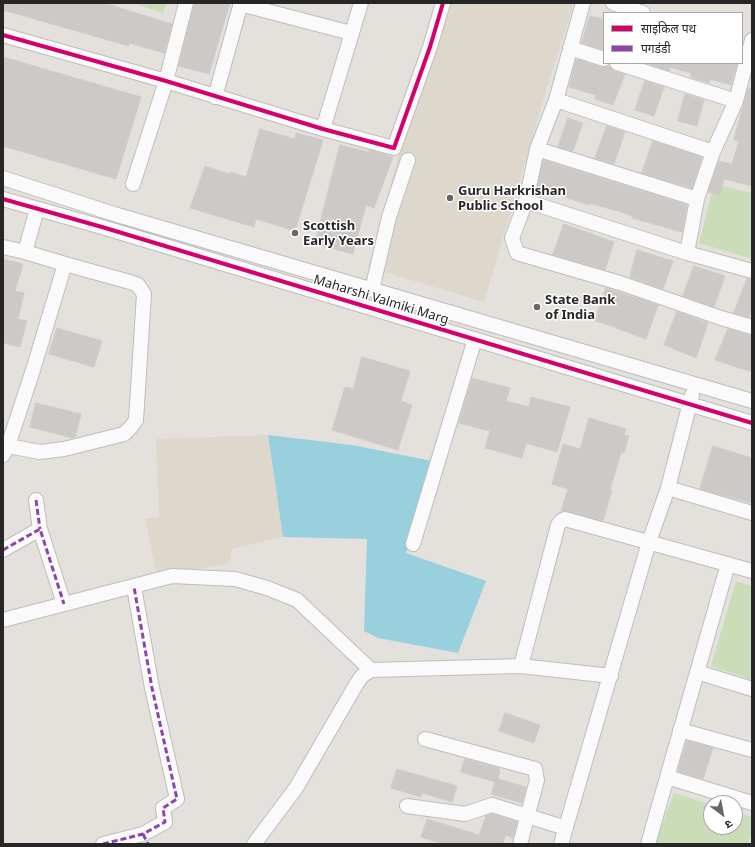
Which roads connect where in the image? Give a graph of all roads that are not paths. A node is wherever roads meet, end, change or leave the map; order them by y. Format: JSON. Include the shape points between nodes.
{"nodes":[{"id":1,"x":186,"y":3,"type":"edge"},
{"id":2,"x":240,"y":3,"type":"edge"},
{"id":3,"x":361,"y":3,"type":"edge"},
{"id":4,"x":443,"y":3,"type":"edge"},
{"id":5,"x":584,"y":3,"type":"edge"},
{"id":6,"x":613,"y":3,"type":"edge"},
{"id":7,"x":640,"y":12,"type":"edge"},
{"id":8,"x":351,"y":33,"type":"junction"},
{"id":9,"x":3,"y":35,"type":"edge"},
{"id":10,"x":748,"y":44,"type":"edge"},
{"id":11,"x":570,"y":48,"type":"junction"},
{"id":12,"x":603,"y":59,"type":"edge"},
{"id":13,"x":620,"y":64,"type":"edge"},
{"id":14,"x":166,"y":81,"type":"junction"},
{"id":15,"x":215,"y":97,"type":"junction"},
{"id":16,"x":556,"y":100,"type":"junction"},
{"id":17,"x":736,"y":101,"type":"junction"},
{"id":18,"x":323,"y":130,"type":"junction"},
{"id":19,"x":537,"y":149,"type":"junction"},
{"id":20,"x":713,"y":152,"type":"junction"},
{"id":21,"x":408,"y":160,"type":"dead end"},
{"id":22,"x":3,"y":178,"type":"edge"},
{"id":23,"x":134,"y":184,"type":"dead end"},
{"id":24,"x":3,"y":199,"type":"edge"},
{"id":25,"x":697,"y":199,"type":"junction"},
{"id":26,"x":526,"y":201,"type":"junction"},
{"id":27,"x":36,"y":209,"type":"junction"},
{"id":28,"x":3,"y":246,"type":"edge"},
{"id":29,"x":25,"y":252,"type":"junction"},
{"id":30,"x":687,"y":254,"type":"junction"},
{"id":31,"x":65,"y":264,"type":"junction"},
{"id":32,"x":752,"y":271,"type":"edge"},
{"id":33,"x":372,"y":290,"type":"junction"},
{"id":34,"x":752,"y":327,"type":"edge"},
{"id":35,"x":475,"y":339,"type":"junction"},
{"id":36,"x":696,"y":385,"type":"junction"},
{"id":37,"x":752,"y":401,"type":"edge"},
{"id":38,"x":690,"y":404,"type":"junction"},
{"id":39,"x":752,"y":423,"type":"edge"},
{"id":40,"x":6,"y":451,"type":"edge"},
{"id":41,"x":668,"y":488,"type":"junction"},
{"id":42,"x":36,"y":500,"type":"dead end"},
{"id":43,"x":752,"y":514,"type":"edge"},
{"id":44,"x":40,"y":529,"type":"junction"},
{"id":45,"x":649,"y":542,"type":"junction"},
{"id":46,"x":413,"y":544,"type":"dead end"},
{"id":47,"x":3,"y":550,"type":"edge"},
{"id":48,"x":728,"y":564,"type":"junction"},
{"id":49,"x":752,"y":571,"type":"edge"},
{"id":50,"x":134,"y":586,"type":"junction"},
{"id":51,"x":64,"y":604,"type":"junction"},
{"id":52,"x":3,"y":620,"type":"edge"},
{"id":53,"x":521,"y":666,"type":"junction"},
{"id":54,"x":371,"y":670,"type":"junction"},
{"id":55,"x":697,"y":672,"type":"junction"},
{"id":56,"x":611,"y":676,"type":"junction"},
{"id":57,"x":752,"y":689,"type":"edge"},
{"id":58,"x":680,"y":730,"type":"junction"},
{"id":59,"x":425,"y":739,"type":"dead end"},
{"id":60,"x":752,"y":750,"type":"edge"},
{"id":61,"x":667,"y":777,"type":"junction"},
{"id":62,"x":752,"y":803,"type":"edge"},
{"id":63,"x":407,"y":806,"type":"dead end"},
{"id":64,"x":528,"y":816,"type":"junction"},
{"id":65,"x":566,"y":828,"type":"junction"},
{"id":66,"x":146,"y":839,"type":"edge"},
{"id":67,"x":103,"y":844,"type":"edge"},
{"id":68,"x":254,"y":844,"type":"edge"},
{"id":69,"x":520,"y":844,"type":"edge"},
{"id":70,"x":561,"y":844,"type":"edge"},
{"id":71,"x":648,"y":844,"type":"edge"}],
"edges":[{"from":1,"to":14,"type":"street"},
{"from":2,"to":8,"type":"street"},
{"from":2,"to":15,"type":"street"},
{"from":3,"to":8,"type":"street"},
{"from":4,"to":18,"type":"street","via":[[394,148]]},
{"from":5,"to":11,"type":"street"},
{"from":6,"to":7,"type":"street"},
{"from":8,"to":18,"type":"street"},
{"from":9,"to":14,"type":"street"},
{"from":10,"to":17,"type":"street"},
{"from":11,"to":12,"type":"street"},
{"from":11,"to":16,"type":"street"},
{"from":13,"to":17,"type":"street"},
{"from":14,"to":15,"type":"street"},
{"from":14,"to":23,"type":"street"},
{"from":15,"to":18,"type":"street"},
{"from":16,"to":19,"type":"street"},
{"from":16,"to":20,"type":"street"},
{"from":17,"to":20,"type":"street"},
{"from":19,"to":25,"type":"street"},
{"from":19,"to":26,"type":"street"},
{"from":20,"to":25,"type":"street"},
{"from":21,"to":33,"type":"street","via":[[389,217]]},
{"from":22,"to":33,"type":"street","name":"Maharshi Valmiki Marg","via":[[114,214]]},
{"from":24,"to":27,"type":"street","name":"Maharshi Valmiki Marg"},
{"from":25,"to":30,"type":"street"},
{"from":26,"to":30,"type":"street"},
{"from":26,"to":34,"type":"street","via":[[512,238],[518,253],[620,283]]},
{"from":27,"to":29,"type":"street"},
{"from":27,"to":35,"type":"street","name":"Maharshi Valmiki Marg","via":[[102,226]]},
{"from":28,"to":29,"type":"street"},
{"from":29,"to":31,"type":"street"},
{"from":30,"to":32,"type":"street"},
{"from":31,"to":40,"type":"street"},
{"from":31,"to":40,"type":"street","via":[[138,285],[144,294],[136,420],[124,434],[64,449],[40,452]]},
{"from":33,"to":36,"type":"street","name":"Maharshi Valmiki Marg"},
{"from":35,"to":38,"type":"street","name":"Maharshi Valmiki Marg"},
{"from":35,"to":46,"type":"street"},
{"from":36,"to":37,"type":"street","name":"Maharshi Valmiki Marg"},
{"from":36,"to":38,"type":"street"},
{"from":38,"to":39,"type":"street","name":"Maharshi Valmiki Marg"},
{"from":38,"to":41,"type":"street"},
{"from":41,"to":43,"type":"street"},
{"from":41,"to":45,"type":"street"},
{"from":42,"to":44,"type":"street"},
{"from":44,"to":47,"type":"street"},
{"from":44,"to":51,"type":"street"},
{"from":45,"to":48,"type":"street"},
{"from":45,"to":53,"type":"street","via":[[565,519],[560,523]]},
{"from":45,"to":56,"type":"street"},
{"from":48,"to":49,"type":"street"},
{"from":48,"to":55,"type":"street"},
{"from":50,"to":51,"type":"street"},
{"from":50,"to":54,"type":"street","via":[[172,576],[235,579],[267,588],[297,600]]},
{"from":50,"to":66,"type":"street","via":[[152,688],[177,799],[163,808],[165,822]]},
{"from":51,"to":52,"type":"street"},
{"from":53,"to":54,"type":"street"},
{"from":53,"to":56,"type":"street"},
{"from":54,"to":68,"type":"street","via":[[356,683],[296,788]]},
{"from":55,"to":57,"type":"street"},
{"from":55,"to":58,"type":"street"},
{"from":56,"to":65,"type":"street"},
{"from":58,"to":60,"type":"street"},
{"from":58,"to":61,"type":"street"},
{"from":59,"to":64,"type":"street","via":[[535,769],[537,780]]},
{"from":61,"to":62,"type":"street"},
{"from":61,"to":71,"type":"street"},
{"from":63,"to":64,"type":"street","via":[[465,814],[492,805]]},
{"from":64,"to":65,"type":"street"},
{"from":64,"to":69,"type":"street"},
{"from":65,"to":70,"type":"street"},
{"from":66,"to":67,"type":"street"}]}
